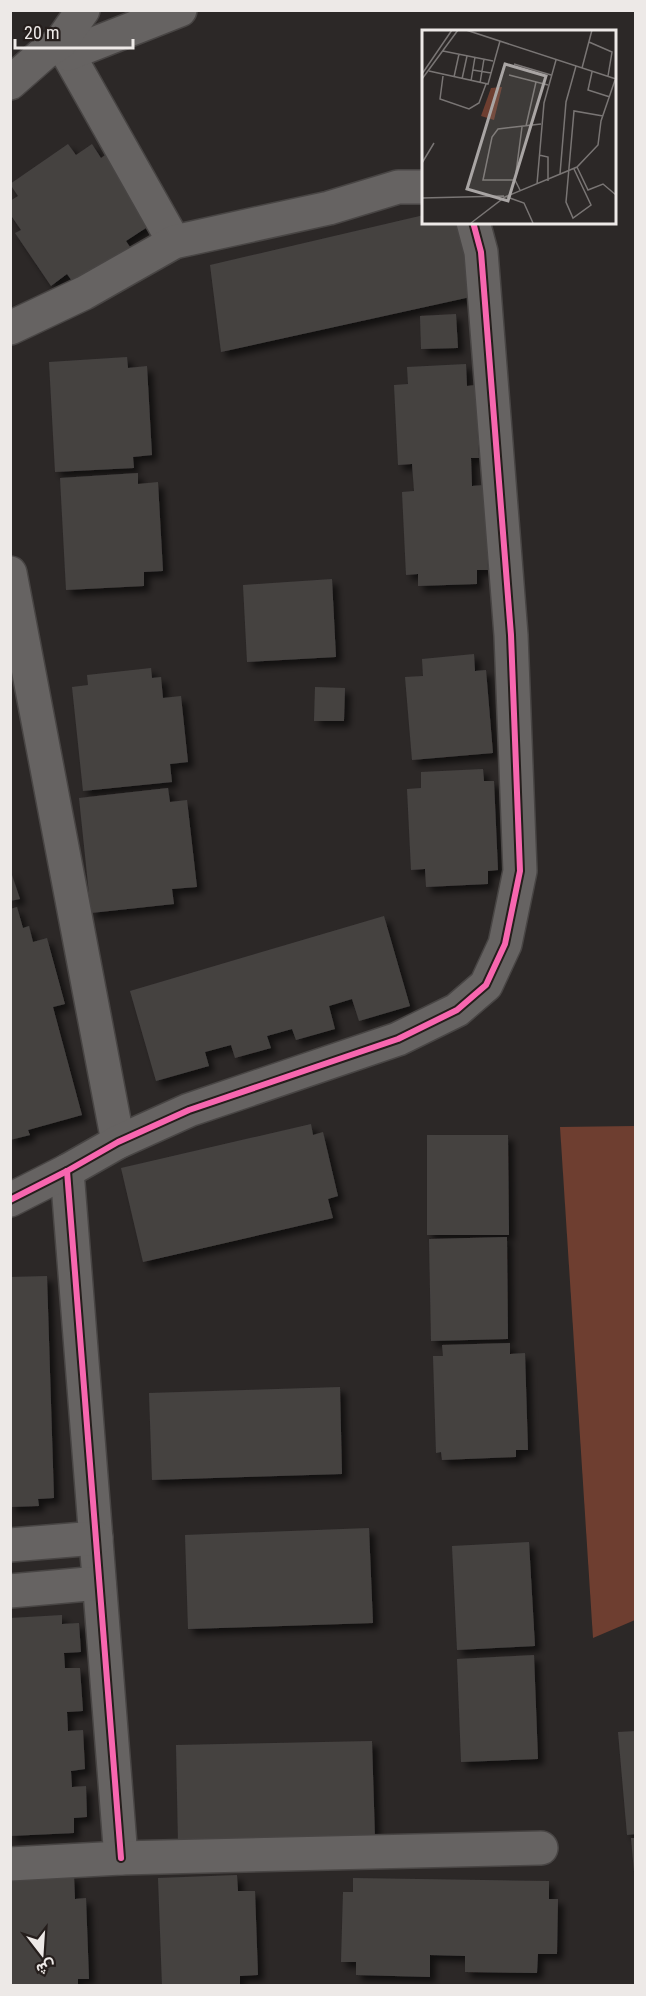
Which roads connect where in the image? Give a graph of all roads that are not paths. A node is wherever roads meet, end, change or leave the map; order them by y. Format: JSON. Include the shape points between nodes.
{"nodes":[{"id":1,"x":83,"y":10,"type":"edge"},
{"id":2,"x":180,"y":10,"type":"edge"},
{"id":3,"x":10,"y":47,"type":"edge"},
{"id":4,"x":57,"y":51,"type":"junction"},
{"id":5,"x":10,"y":83,"type":"edge"},
{"id":6,"x":422,"y":187,"type":"edge"},
{"id":7,"x":474,"y":224,"type":"edge"},
{"id":8,"x":174,"y":242,"type":"junction"},
{"id":9,"x":10,"y":328,"type":"edge"},
{"id":10,"x":10,"y":573,"type":"edge"},
{"id":11,"x":118,"y":1142,"type":"junction"},
{"id":12,"x":67,"y":1171,"type":"junction"},
{"id":13,"x":10,"y":1200,"type":"edge"},
{"id":14,"x":96,"y":1538,"type":"junction"},
{"id":15,"x":10,"y":1545,"type":"edge"},
{"id":16,"x":99,"y":1583,"type":"junction"},
{"id":17,"x":10,"y":1591,"type":"edge"},
{"id":18,"x":541,"y":1848,"type":"dead end"},
{"id":19,"x":121,"y":1858,"type":"junction"},
{"id":20,"x":10,"y":1864,"type":"edge"}],
"edges":[{"from":1,"to":4,"type":"street"},
{"from":2,"to":4,"type":"street"},
{"from":3,"to":4,"type":"street"},
{"from":4,"to":5,"type":"street"},
{"from":4,"to":8,"type":"street"},
{"from":6,"to":8,"type":"street","via":[[398,187],[329,208]]},
{"from":7,"to":11,"type":"street","via":[[481,252],[511,635],[520,871],[505,944],[486,985],[457,1010],[398,1039],[189,1110]]},
{"from":8,"to":9,"type":"street","via":[[84,293]]},
{"from":10,"to":11,"type":"street"},
{"from":11,"to":12,"type":"street"},
{"from":12,"to":13,"type":"street"},
{"from":12,"to":14,"type":"street"},
{"from":14,"to":15,"type":"street"},
{"from":14,"to":16,"type":"street"},
{"from":16,"to":17,"type":"street"},
{"from":16,"to":19,"type":"street"},
{"from":18,"to":19,"type":"street"},
{"from":19,"to":20,"type":"street"}]}
